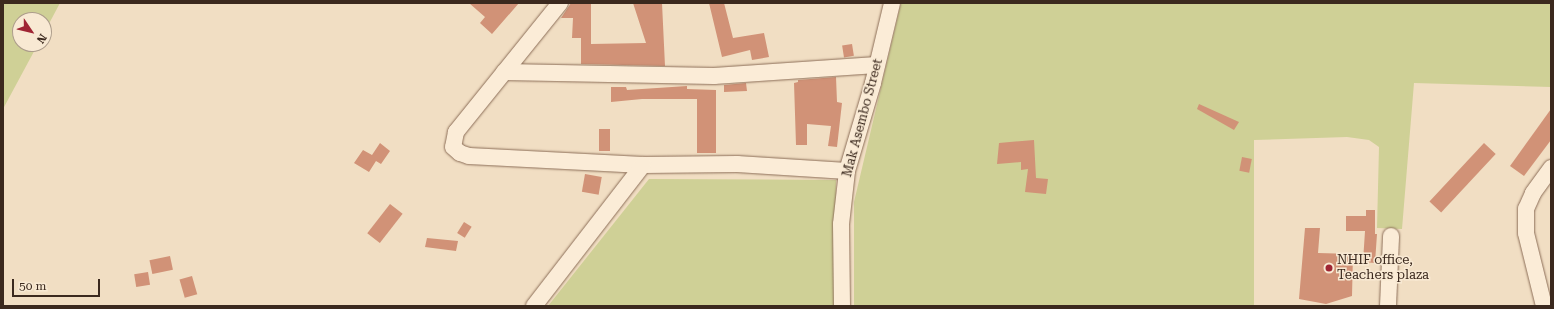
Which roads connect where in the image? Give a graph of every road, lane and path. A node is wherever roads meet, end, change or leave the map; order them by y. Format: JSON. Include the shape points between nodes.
{"nodes":[{"id":1,"x":560,"y":3,"type":"edge"},
{"id":2,"x":892,"y":3,"type":"edge"},
{"id":3,"x":877,"y":65,"type":"junction"},
{"id":4,"x":504,"y":72,"type":"junction"},
{"id":5,"x":643,"y":165,"type":"junction"},
{"id":6,"x":1551,"y":168,"type":"edge"},
{"id":7,"x":847,"y":170,"type":"junction"},
{"id":8,"x":1391,"y":236,"type":"dead end"},
{"id":9,"x":534,"y":306,"type":"edge"},
{"id":10,"x":842,"y":306,"type":"edge"},
{"id":11,"x":1388,"y":306,"type":"edge"},
{"id":12,"x":1544,"y":306,"type":"edge"}],
"edges":[{"from":1,"to":4,"type":"street"},
{"from":2,"to":3,"type":"street","name":"Mak Asembo Street"},
{"from":3,"to":4,"type":"street","via":[[714,76]]},
{"from":3,"to":7,"type":"street","name":"Mak Asembo Street"},
{"from":4,"to":5,"type":"street","via":[[456,132],[453,148],[460,153],[469,156]]},
{"from":5,"to":7,"type":"street","via":[[737,164]]},
{"from":5,"to":9,"type":"street"},
{"from":6,"to":12,"type":"street","via":[[1533,193],[1526,209],[1526,233]]},
{"from":7,"to":10,"type":"street","name":"Mak Asembo Street","via":[[841,224]]},
{"from":8,"to":11,"type":"street"}]}
